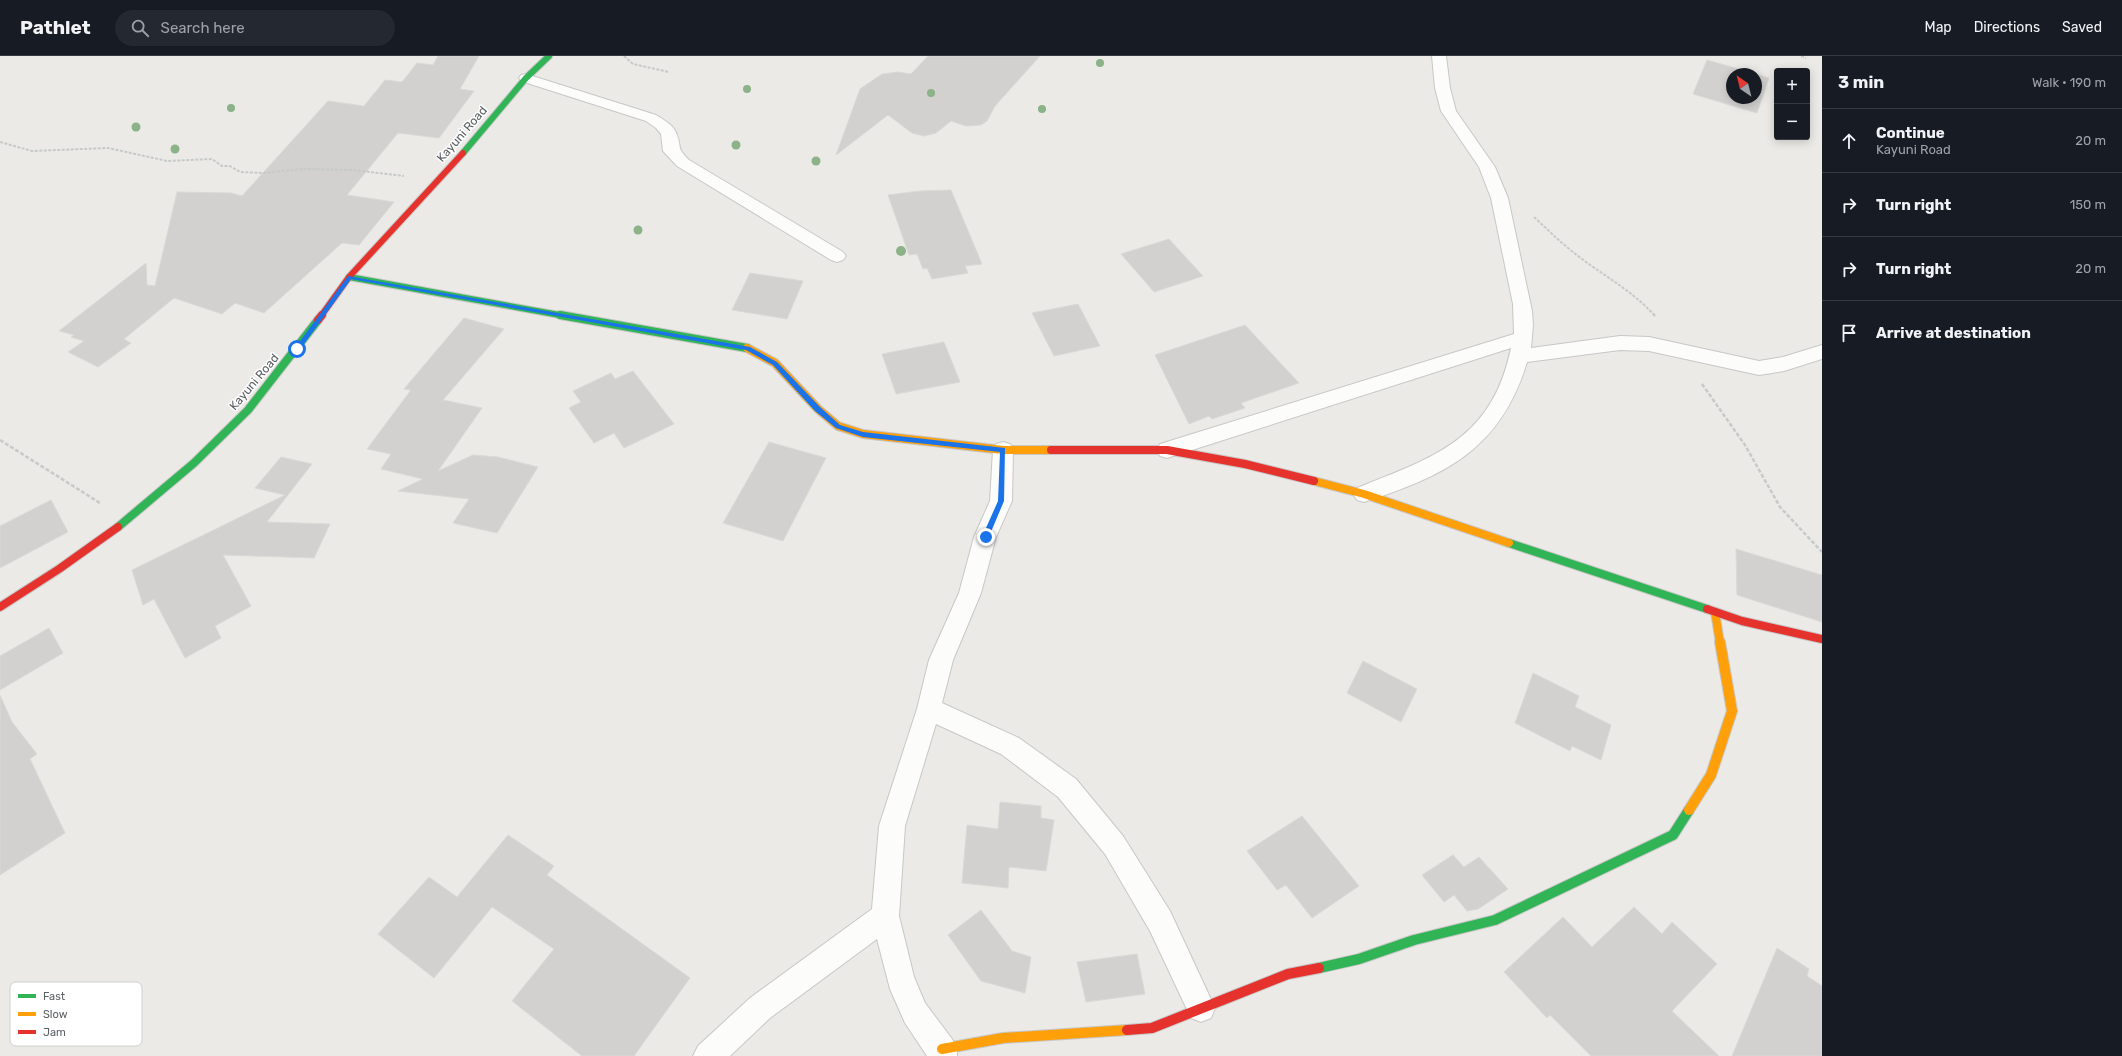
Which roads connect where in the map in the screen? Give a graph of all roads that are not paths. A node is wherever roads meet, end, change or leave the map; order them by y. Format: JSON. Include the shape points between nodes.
{"nodes":[{"id":1,"x":549,"y":56,"type":"edge"},
{"id":2,"x":1439,"y":56,"type":"edge"},
{"id":3,"x":526,"y":78,"type":"junction"},
{"id":4,"x":837,"y":256,"type":"dead end"},
{"id":5,"x":349,"y":277,"type":"junction"},
{"id":6,"x":1520,"y":347,"type":"junction"},
{"id":7,"x":1822,"y":352,"type":"edge"},
{"id":8,"x":1003,"y":450,"type":"junction"},
{"id":9,"x":1168,"y":450,"type":"junction"},
{"id":10,"x":1364,"y":494,"type":"junction"},
{"id":11,"x":0,"y":607,"type":"edge"},
{"id":12,"x":1715,"y":612,"type":"junction"},
{"id":13,"x":1822,"y":639,"type":"edge"},
{"id":14,"x":929,"y":709,"type":"junction"},
{"id":15,"x":885,"y":916,"type":"junction"},
{"id":16,"x":1201,"y":1008,"type":"junction"},
{"id":17,"x":942,"y":1052,"type":"edge"},
{"id":18,"x":708,"y":1056,"type":"edge"}],
"edges":[{"from":1,"to":3,"type":"street","name":"Kayuni Road"},
{"from":2,"to":6,"type":"street","via":[[1441,82],[1452,117],[1484,160],[1496,188],[1509,232],[1524,325]]},
{"from":3,"to":4,"type":"street","via":[[651,118],[662,125],[669,134],[672,151],[683,163]]},
{"from":3,"to":5,"type":"street","name":"Kayuni Road","via":[[439,179]]},
{"from":5,"to":8,"type":"street","via":[[748,348],[775,363],[818,409],[838,426],[863,434]]},
{"from":5,"to":11,"type":"street","name":"Kayuni Road","via":[[297,349],[248,410],[194,462],[128,520]]},
{"from":6,"to":7,"type":"street","via":[[1649,344],[1759,368],[1784,364]]},
{"from":6,"to":9,"type":"street"},
{"from":6,"to":10,"type":"street","via":[[1510,387],[1488,424],[1466,446],[1444,459]]},
{"from":8,"to":9,"type":"street"},
{"from":8,"to":14,"type":"street","via":[[1001,501],[986,537],[970,593],[941,660]]},
{"from":9,"to":10,"type":"street","via":[[1245,464]]},
{"from":10,"to":12,"type":"street"},
{"from":12,"to":13,"type":"street","via":[[1742,621]]},
{"from":12,"to":16,"type":"street","via":[[1732,711],[1710,775],[1673,836],[1495,920],[1414,940],[1359,959],[1288,974]]},
{"from":14,"to":15,"type":"street","via":[[892,826]]},
{"from":14,"to":16,"type":"street","via":[[1010,746],[1067,788],[1118,852],[1160,921]]},
{"from":15,"to":17,"type":"street","via":[[900,979],[915,1013]]},
{"from":15,"to":18,"type":"street","via":[[760,1008]]},
{"from":16,"to":17,"type":"street","via":[[1152,1028],[1003,1038]]}]}
